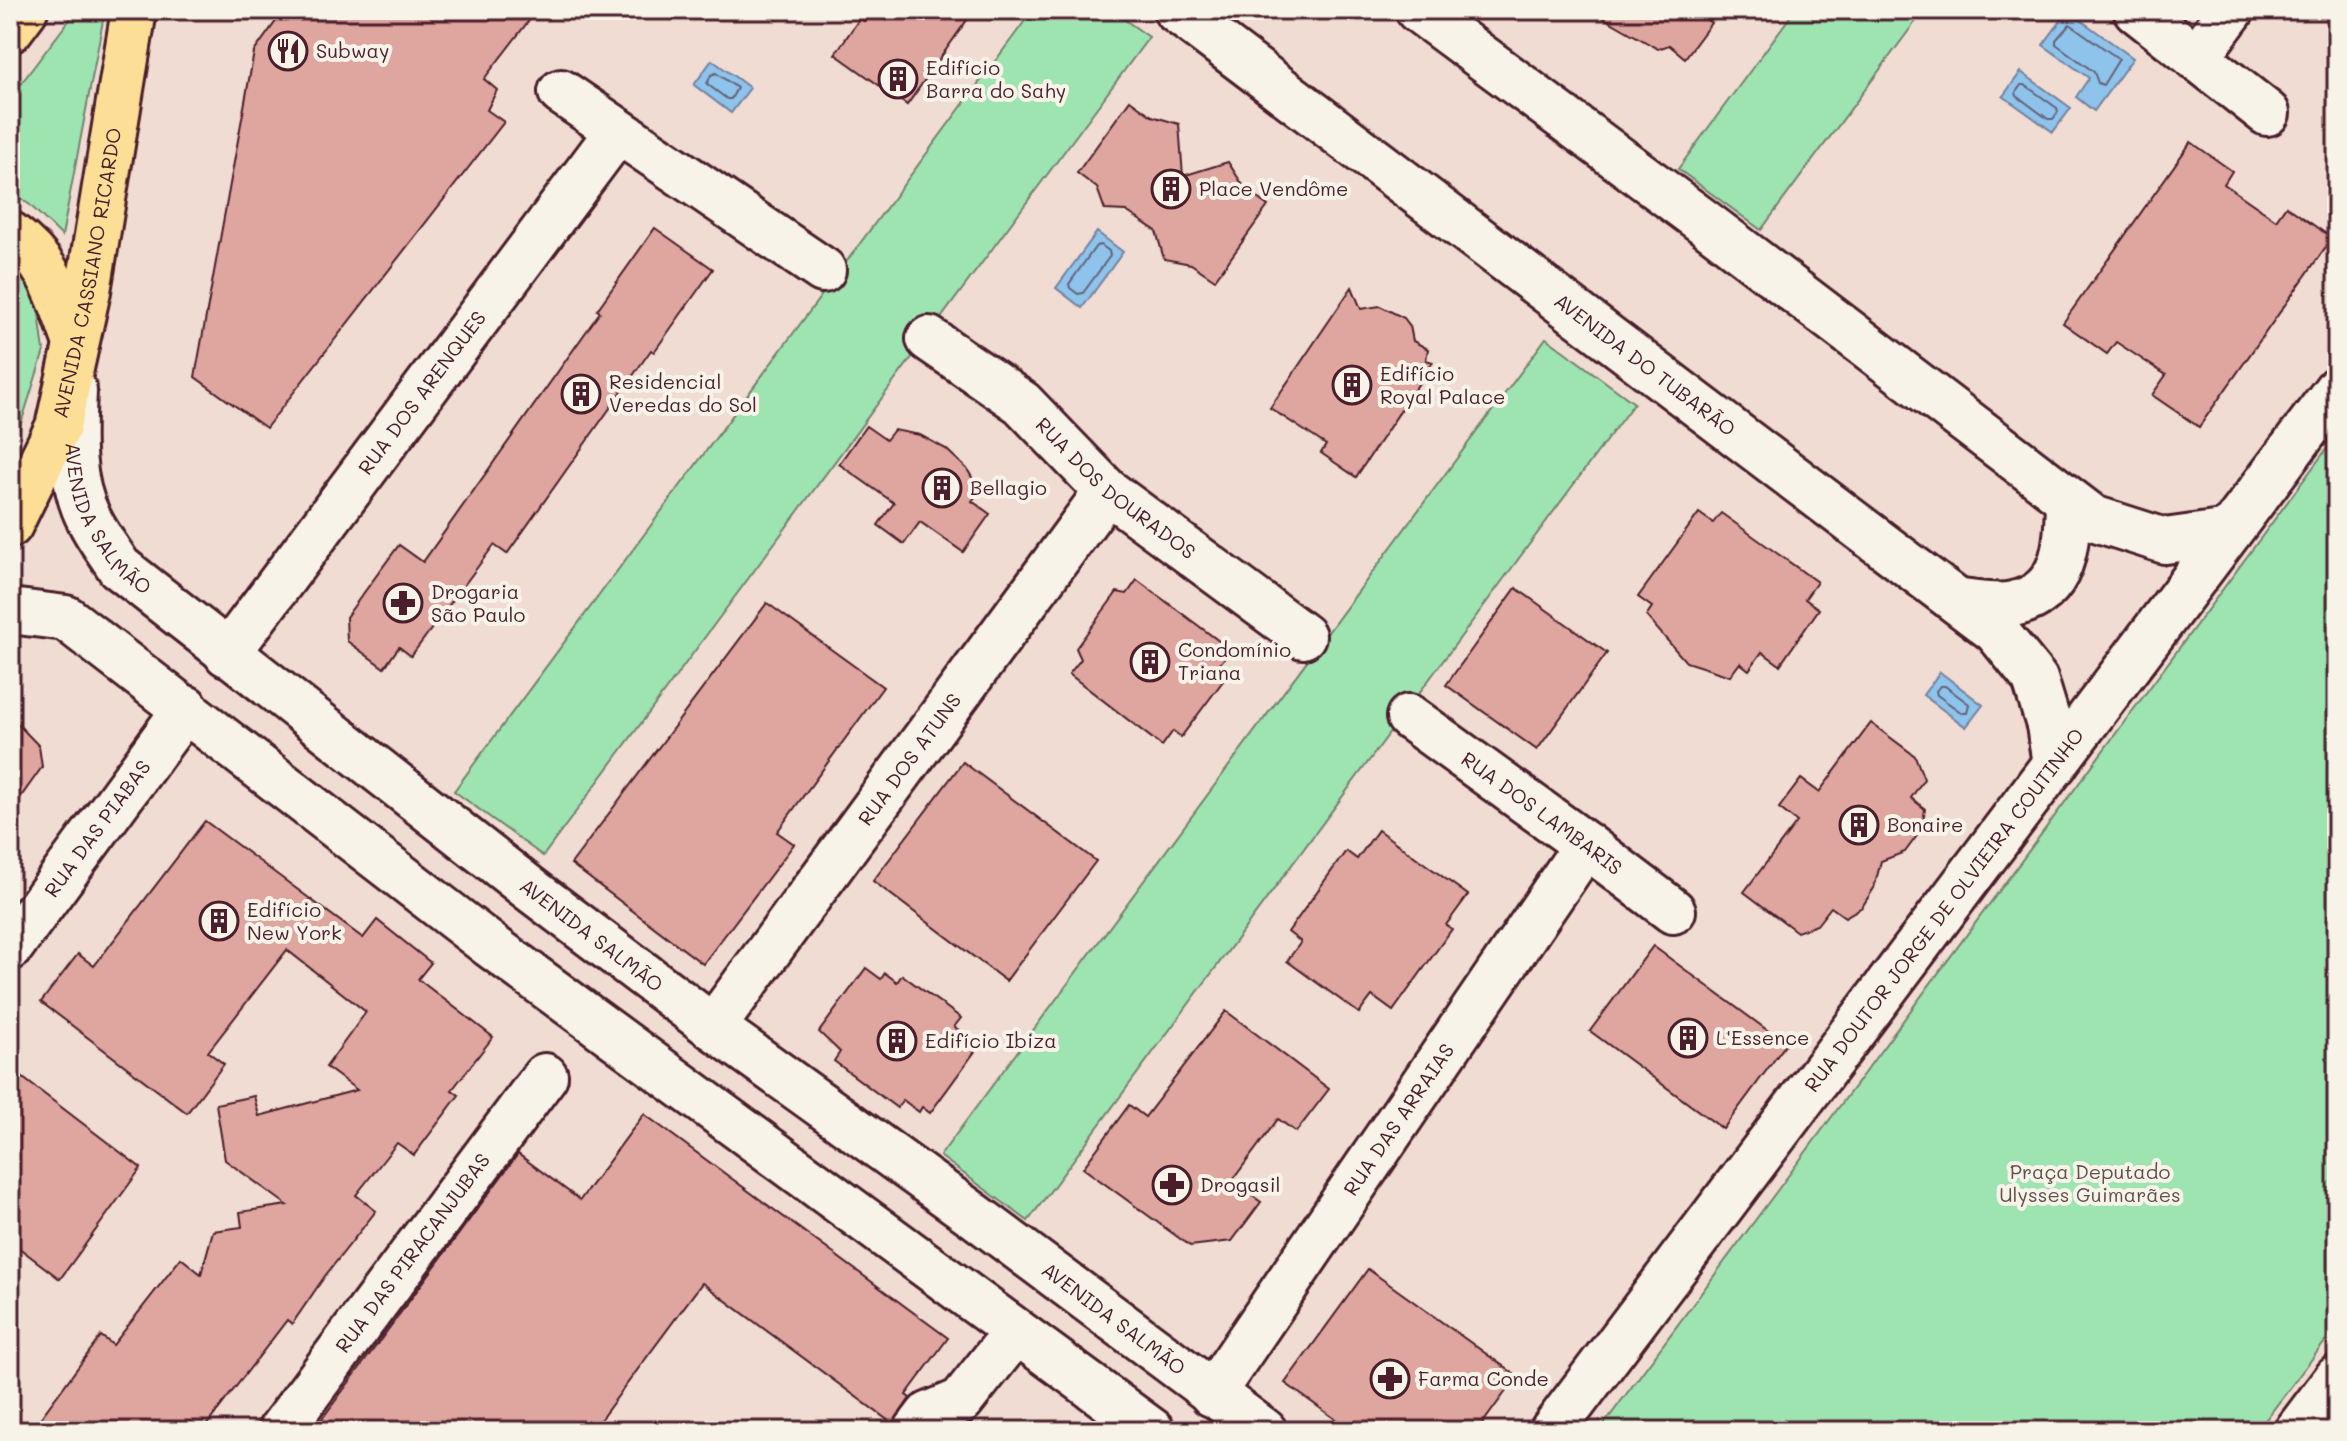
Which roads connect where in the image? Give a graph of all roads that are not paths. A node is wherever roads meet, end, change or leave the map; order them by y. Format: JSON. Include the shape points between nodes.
{"nodes":[{"id":1,"x":25,"y":10,"type":"edge"},
{"id":2,"x":134,"y":10,"type":"edge"},
{"id":3,"x":1176,"y":10,"type":"edge"},
{"id":4,"x":1418,"y":10,"type":"edge"},
{"id":5,"x":2136,"y":10,"type":"edge"},
{"id":6,"x":2232,"y":10,"type":"edge"},
{"id":7,"x":10,"y":30,"type":"edge"},
{"id":8,"x":2196,"y":58,"type":"junction"},
{"id":9,"x":561,"y":92,"type":"dead end"},
{"id":10,"x":2267,"y":113,"type":"dead end"},
{"id":11,"x":617,"y":132,"type":"junction"},
{"id":12,"x":10,"y":234,"type":"edge"},
{"id":13,"x":823,"y":270,"type":"dead end"},
{"id":14,"x":929,"y":339,"type":"dead end"},
{"id":15,"x":76,"y":343,"type":"junction"},
{"id":16,"x":2337,"y":389,"type":"edge"},
{"id":17,"x":1107,"y":491,"type":"junction"},
{"id":18,"x":2068,"y":500,"type":"junction"},
{"id":19,"x":10,"y":525,"type":"edge"},
{"id":20,"x":2229,"y":532,"type":"junction"},
{"id":21,"x":1958,"y":602,"type":"junction"},
{"id":22,"x":10,"y":611,"type":"edge"},
{"id":23,"x":1303,"y":636,"type":"dead end"},
{"id":24,"x":227,"y":654,"type":"junction"},
{"id":25,"x":186,"y":708,"type":"junction"},
{"id":26,"x":1409,"y":717,"type":"dead end"},
{"id":27,"x":2055,"y":764,"type":"junction"},
{"id":28,"x":1586,"y":845,"type":"junction"},
{"id":29,"x":530,"y":889,"type":"junction"},
{"id":30,"x":1673,"y":911,"type":"dead end"},
{"id":31,"x":490,"y":945,"type":"junction"},
{"id":32,"x":10,"y":948,"type":"edge"},
{"id":33,"x":713,"y":1027,"type":"junction"},
{"id":34,"x":545,"y":1076,"type":"dead end"},
{"id":35,"x":1015,"y":1333,"type":"junction"},
{"id":36,"x":2337,"y":1378,"type":"edge"},
{"id":37,"x":1212,"y":1394,"type":"junction"},
{"id":38,"x":1113,"y":1402,"type":"junction"},
{"id":39,"x":280,"y":1431,"type":"edge"},
{"id":40,"x":916,"y":1431,"type":"edge"},
{"id":41,"x":1152,"y":1431,"type":"edge"},
{"id":42,"x":1264,"y":1431,"type":"edge"},
{"id":43,"x":1552,"y":1431,"type":"edge"},
{"id":44,"x":2297,"y":1431,"type":"edge"}],
"edges":[{"from":1,"to":7,"type":"main road"},
{"from":2,"to":15,"type":"main road","name":"AVENIDA CASSIANO RICARDO"},
{"from":3,"to":21,"type":"street","name":"AVENIDA DO TUBARÃO"},
{"from":4,"to":18,"type":"street"},
{"from":5,"to":8,"type":"street"},
{"from":6,"to":8,"type":"street"},
{"from":8,"to":10,"type":"street"},
{"from":9,"to":11,"type":"street"},
{"from":11,"to":13,"type":"street"},
{"from":11,"to":24,"type":"street","name":"RUA DOS ARENQUES"},
{"from":12,"to":15,"type":"main road","via":[[48,271]]},
{"from":14,"to":17,"type":"street","name":"RUA DOS DOURADOS","via":[[1022,403]]},
{"from":15,"to":19,"type":"main road","name":"AVENIDA CASSIANO RICARDO","via":[[58,427]]},
{"from":15,"to":24,"type":"street","name":"AVENIDA SALMÃO","via":[[71,451],[88,518],[119,567]]},
{"from":16,"to":20,"type":"street","name":"RUA DOUTOR JORGE DE OLVIEIRA COUTINHO"},
{"from":17,"to":23,"type":"street","name":"RUA DOS DOURADOS"},
{"from":17,"to":33,"type":"street","name":"RUA DOS ATUNS"},
{"from":18,"to":20,"type":"street","via":[[2093,518],[2165,541]]},
{"from":18,"to":21,"type":"street","via":[[2061,566],[2040,595],[2011,605]]},
{"from":20,"to":27,"type":"street","name":"RUA DOUTOR JORGE DE OLVIEIRA COUTINHO"},
{"from":21,"to":27,"type":"street","name":"AVENIDA DO TUBARÃO","via":[[1996,631],[2035,679]]},
{"from":22,"to":25,"type":"street","via":[[66,618]]},
{"from":24,"to":29,"type":"street","name":"AVENIDA SALMÃO"},
{"from":25,"to":31,"type":"street"},
{"from":25,"to":32,"type":"street","name":"RUA DAS PIABAS"},
{"from":26,"to":28,"type":"street","name":"RUA DOS LAMBARIS"},
{"from":27,"to":43,"type":"street","name":"RUA DOUTOR JORGE DE OLVIEIRA COUTINHO"},
{"from":28,"to":30,"type":"street","name":"RUA DOS LAMBARIS"},
{"from":28,"to":37,"type":"street","name":"RUA DAS ARRAIAS"},
{"from":29,"to":31,"type":"street"},
{"from":29,"to":33,"type":"street","name":"AVENIDA SALMÃO"},
{"from":31,"to":35,"type":"street"},
{"from":33,"to":37,"type":"street","name":"AVENIDA SALMÃO"},
{"from":34,"to":39,"type":"street","name":"RUA DAS PIRACANJUBAS"},
{"from":35,"to":38,"type":"street"},
{"from":35,"to":40,"type":"street","via":[[961,1401],[928,1415]]},
{"from":36,"to":44,"type":"street"},
{"from":37,"to":38,"type":"street","via":[[1179,1410],[1138,1412]]},
{"from":37,"to":42,"type":"street","name":"AVENIDA SALMÃO"},
{"from":38,"to":41,"type":"street"}]}
